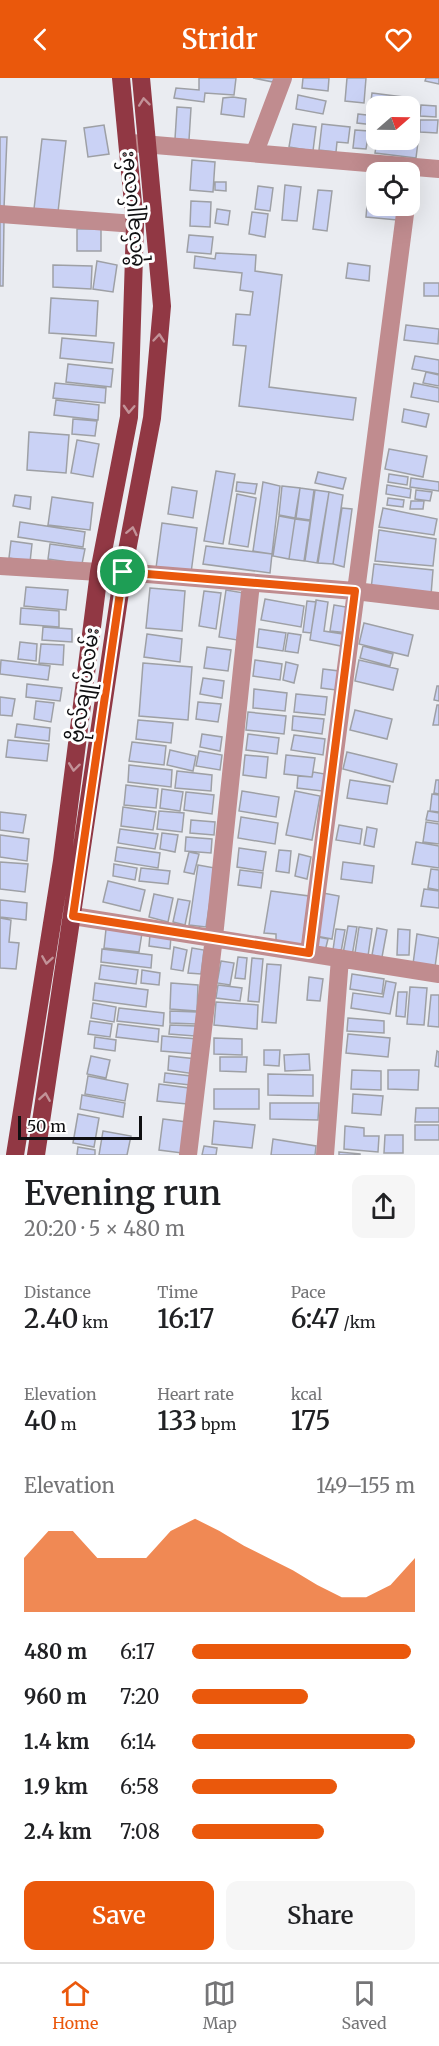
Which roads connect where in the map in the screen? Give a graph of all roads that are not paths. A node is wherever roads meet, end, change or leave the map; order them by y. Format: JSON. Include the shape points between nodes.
{"nodes":[{"id":1,"x":121,"y":78,"type":"edge"},
{"id":2,"x":141,"y":78,"type":"edge"},
{"id":3,"x":283,"y":78,"type":"edge"},
{"id":4,"x":127,"y":143,"type":"junction"},
{"id":5,"x":148,"y":143,"type":"junction"},
{"id":6,"x":255,"y":152,"type":"junction"},
{"id":7,"x":366,"y":166,"type":"edge"},
{"id":8,"x":438,"y":166,"type":"edge"},
{"id":9,"x":420,"y":170,"type":"edge"},
{"id":10,"x":0,"y":214,"type":"edge"},
{"id":11,"x":405,"y":216,"type":"edge"},
{"id":12,"x":135,"y":224,"type":"junction"},
{"id":13,"x":0,"y":566,"type":"edge"},
{"id":14,"x":99,"y":572,"type":"junction"},
{"id":15,"x":123,"y":572,"type":"junction"},
{"id":16,"x":250,"y":583,"type":"junction"},
{"id":17,"x":355,"y":591,"type":"junction"},
{"id":18,"x":439,"y":601,"type":"edge"},
{"id":19,"x":73,"y":916,"type":"junction"},
{"id":20,"x":214,"y":937,"type":"junction"},
{"id":21,"x":309,"y":953,"type":"junction"},
{"id":22,"x":339,"y":958,"type":"junction"},
{"id":23,"x":439,"y":974,"type":"edge"},
{"id":24,"x":15,"y":1155,"type":"edge"},
{"id":25,"x":36,"y":1155,"type":"edge"},
{"id":26,"x":188,"y":1155,"type":"edge"},
{"id":27,"x":325,"y":1155,"type":"edge"}],
"edges":[{"from":1,"to":4,"type":"main road","name":"ဗိုလ်ချုပ်လမ်း"},
{"from":5,"to":2,"type":"main road","name":"ဗိုလ်ချုပ်လမ်း","one_way":true},
{"from":3,"to":6,"type":"street"},
{"from":4,"to":5,"type":"street"},
{"from":4,"to":12,"type":"main road","name":"ဗိုလ်ချုပ်လမ်း"},
{"from":5,"to":6,"type":"street"},
{"from":15,"to":5,"type":"main road","name":"ဗိုလ်ချုပ်လမ်း","one_way":true,"via":[[152,418],[162,306]]},
{"from":6,"to":7,"type":"street"},
{"from":8,"to":9,"type":"street"},
{"from":10,"to":12,"type":"street"},
{"from":11,"to":17,"type":"street"},
{"from":12,"to":14,"type":"main road","name":"ဗိုလ်ချုပ်လမ်း","one_way":true,"via":[[129,417]]},
{"from":13,"to":14,"type":"street"},
{"from":14,"to":24,"type":"main road","name":"ဗိုလ်ချုပ်လမ်း","one_way":true,"via":[[62,861]]},
{"from":15,"to":16,"type":"street"},
{"from":15,"to":19,"type":"main road","name":"ဗိုလ်ချုပ်လမ်း"},
{"from":16,"to":17,"type":"street"},
{"from":16,"to":20,"type":"street"},
{"from":17,"to":18,"type":"street"},
{"from":17,"to":21,"type":"street"},
{"from":19,"to":20,"type":"street"},
{"from":25,"to":19,"type":"main road","name":"ဗိုလ်ချုပ်လမ်း","one_way":true},
{"from":20,"to":21,"type":"street"},
{"from":20,"to":26,"type":"street"},
{"from":21,"to":22,"type":"street"},
{"from":22,"to":23,"type":"street"},
{"from":22,"to":27,"type":"street"}]}
